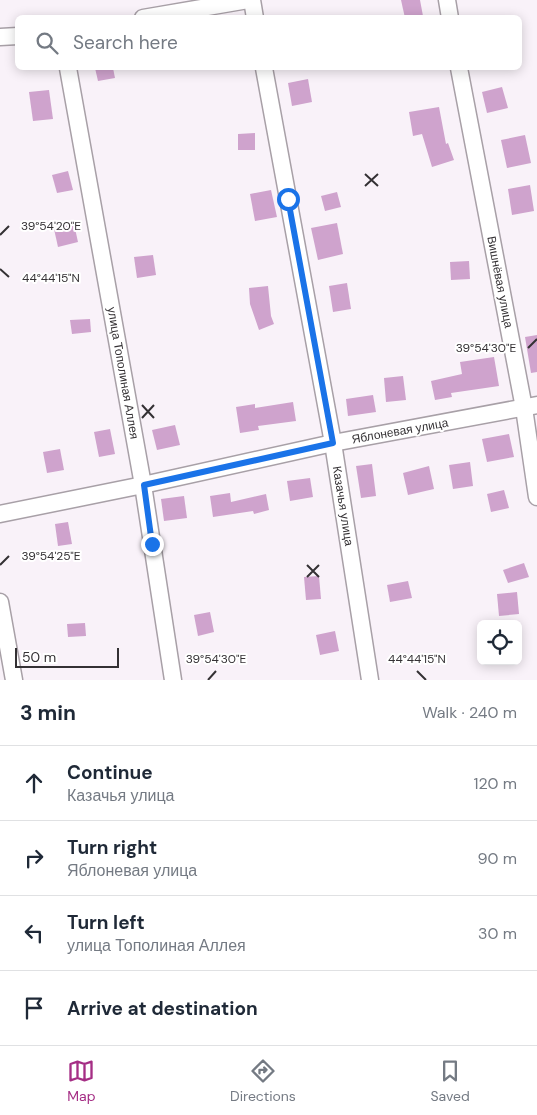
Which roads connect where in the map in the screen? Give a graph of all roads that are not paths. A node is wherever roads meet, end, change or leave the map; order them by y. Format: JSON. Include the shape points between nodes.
{"nodes":[{"id":1,"x":250,"y":0,"type":"edge"},
{"id":2,"x":446,"y":0,"type":"edge"},
{"id":3,"x":161,"y":15,"type":"edge"},
{"id":4,"x":254,"y":15,"type":"edge"},
{"id":5,"x":449,"y":15,"type":"edge"},
{"id":6,"x":15,"y":36,"type":"edge"},
{"id":7,"x":0,"y":37,"type":"edge"},
{"id":8,"x":68,"y":70,"type":"edge"},
{"id":9,"x":264,"y":70,"type":"edge"},
{"id":10,"x":459,"y":70,"type":"edge"},
{"id":11,"x":530,"y":407,"type":"edge"},
{"id":12,"x":333,"y":443,"type":"junction"},
{"id":13,"x":144,"y":485,"type":"junction"},
{"id":14,"x":537,"y":497,"type":"edge"},
{"id":15,"x":0,"y":514,"type":"edge"},
{"id":16,"x":0,"y":602,"type":"edge"},
{"id":17,"x":14,"y":680,"type":"edge"},
{"id":18,"x":173,"y":680,"type":"edge"},
{"id":19,"x":370,"y":680,"type":"edge"}],
"edges":[{"from":1,"to":3,"type":"street"},
{"from":1,"to":4,"type":"street"},
{"from":2,"to":5,"type":"street"},
{"from":6,"to":7,"type":"street"},
{"from":8,"to":13,"type":"street","name":"улица Тополиная Аллея"},
{"from":9,"to":12,"type":"street","name":"Казачья улица"},
{"from":10,"to":11,"type":"street","name":"Вишнёвая улица"},
{"from":11,"to":12,"type":"street","name":"Яблоневая улица"},
{"from":11,"to":14,"type":"street","name":"Вишнёвая улица"},
{"from":12,"to":13,"type":"street","name":"Яблоневая улица"},
{"from":12,"to":19,"type":"street","name":"Казачья улица"},
{"from":13,"to":15,"type":"street","name":"Яблоневая улица"},
{"from":13,"to":18,"type":"street","name":"улица Тополиная Аллея"},
{"from":16,"to":17,"type":"street"}]}
